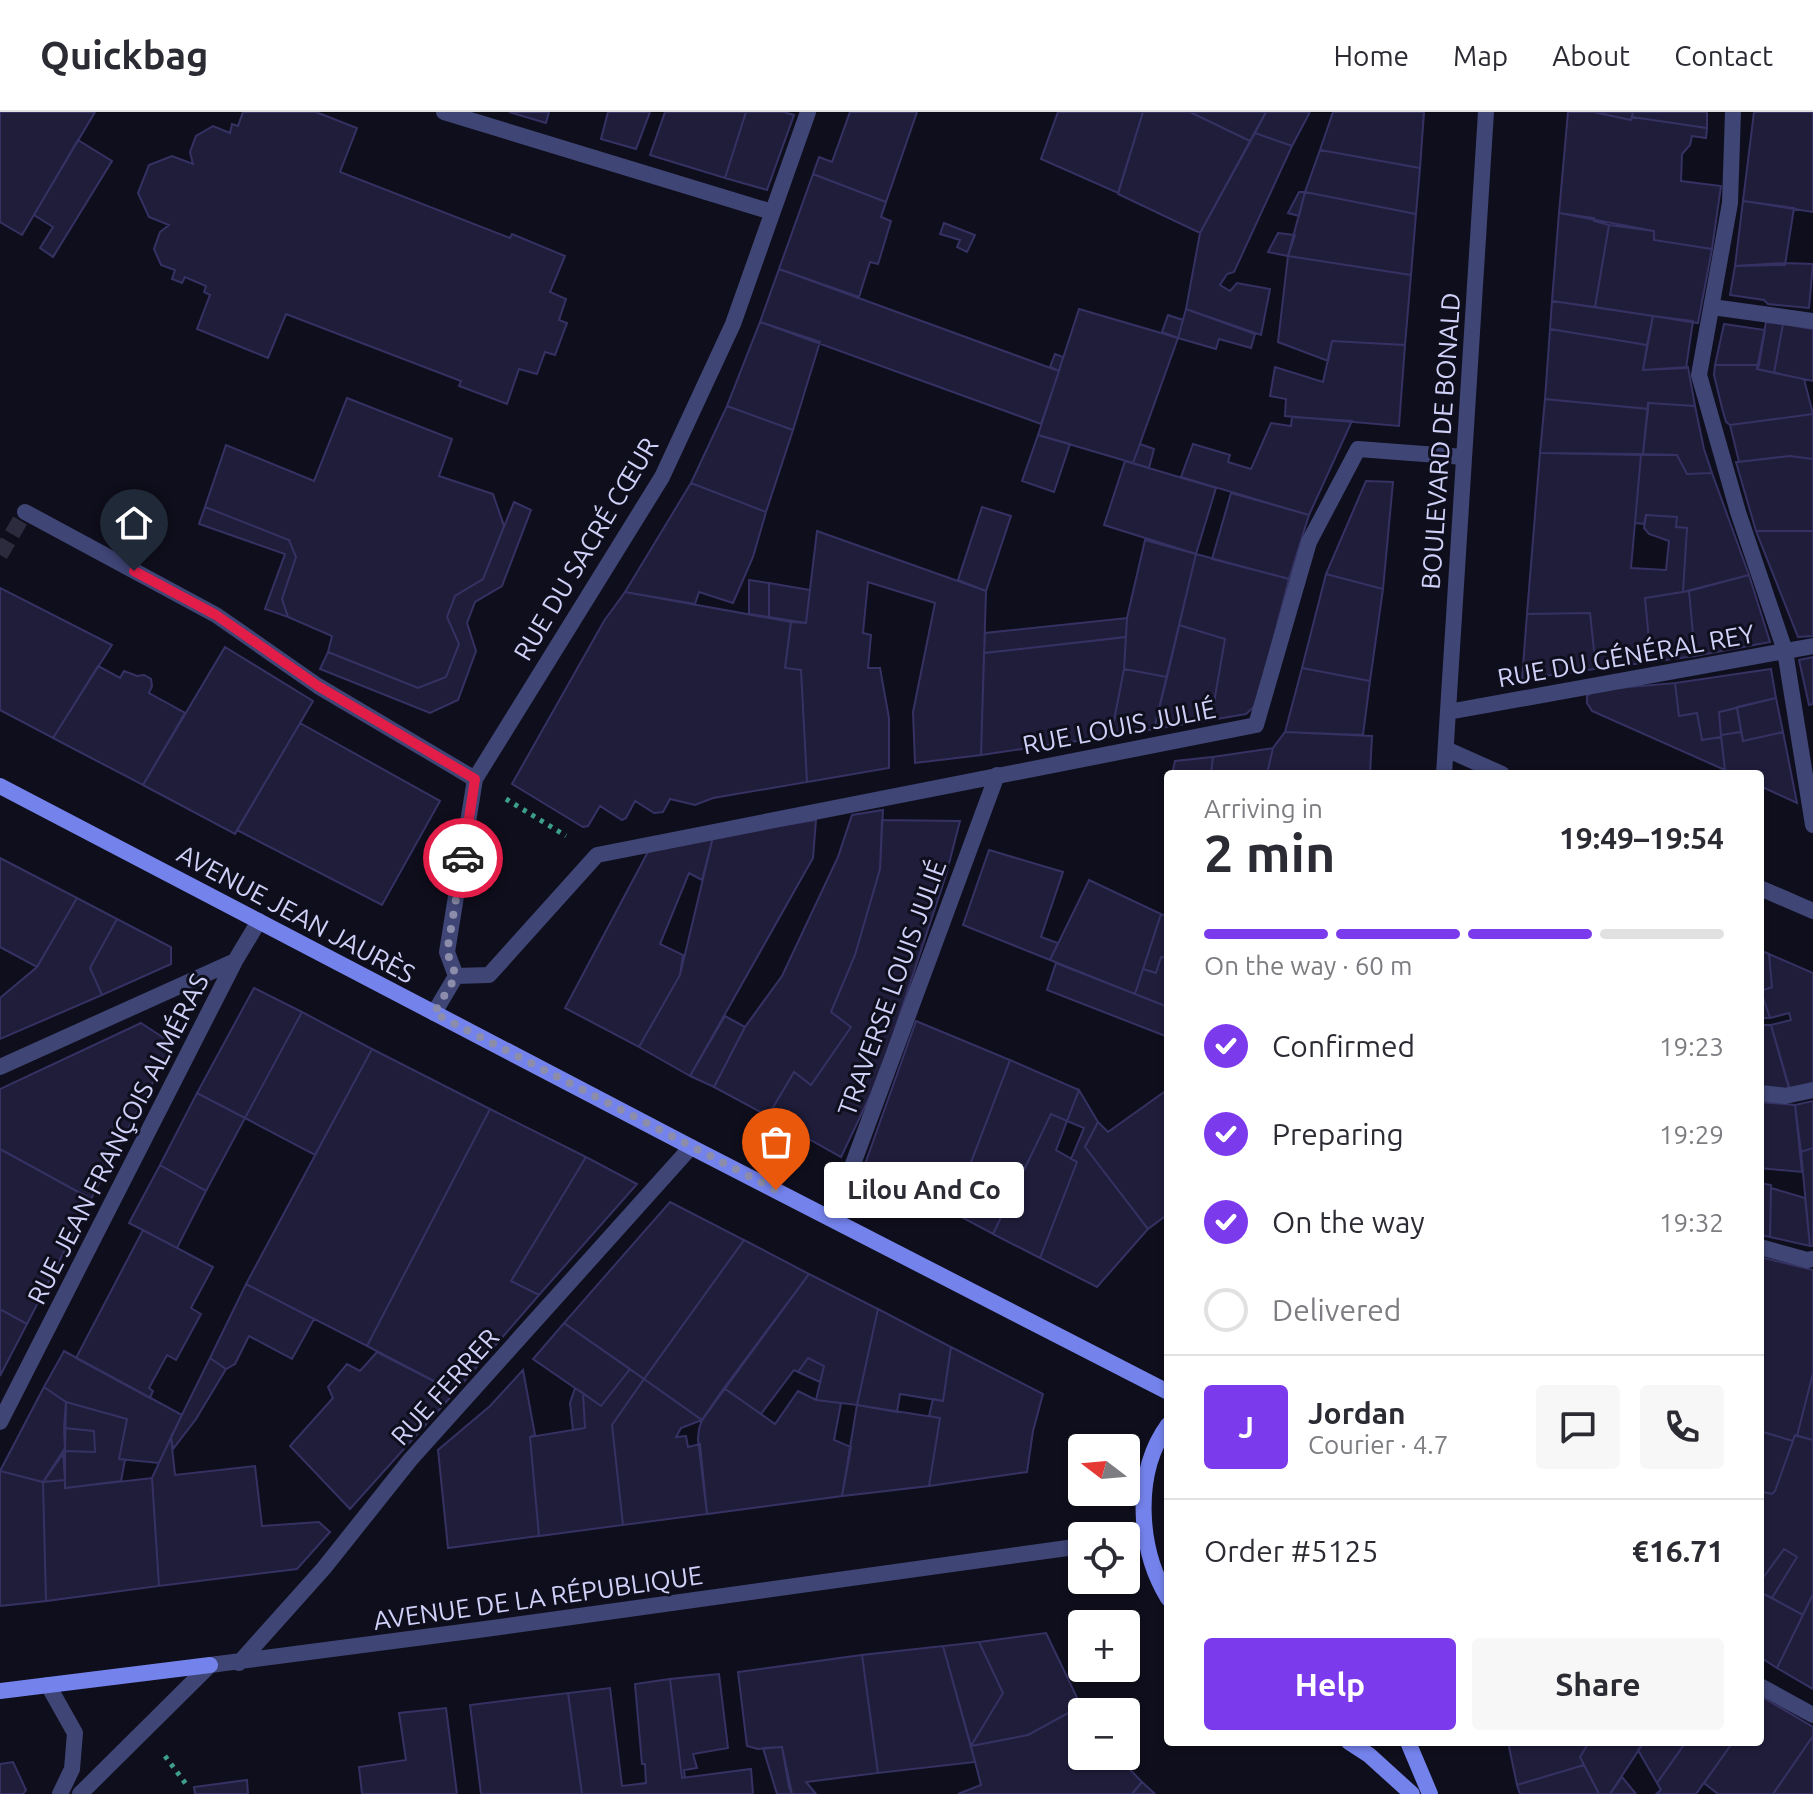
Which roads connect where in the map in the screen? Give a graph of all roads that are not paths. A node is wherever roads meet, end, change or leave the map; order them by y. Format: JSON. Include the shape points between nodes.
{"nodes":[{"id":1,"x":444,"y":112,"type":"edge"},
{"id":2,"x":808,"y":112,"type":"edge"},
{"id":3,"x":1486,"y":112,"type":"edge"},
{"id":4,"x":1733,"y":112,"type":"edge"},
{"id":5,"x":772,"y":212,"type":"junction"},
{"id":6,"x":1712,"y":307,"type":"junction"},
{"id":7,"x":1813,"y":321,"type":"edge"},
{"id":8,"x":1464,"y":457,"type":"junction"},
{"id":9,"x":25,"y":512,"type":"dead end"},
{"id":10,"x":1813,"y":646,"type":"edge"},
{"id":11,"x":1785,"y":651,"type":"junction"},
{"id":12,"x":1448,"y":712,"type":"junction"},
{"id":13,"x":1446,"y":749,"type":"junction"},
{"id":14,"x":1444,"y":770,"type":"edge"},
{"id":15,"x":1493,"y":770,"type":"edge"},
{"id":16,"x":997,"y":775,"type":"junction"},
{"id":17,"x":475,"y":779,"type":"junction"},
{"id":18,"x":0,"y":786,"type":"edge"},
{"id":19,"x":1813,"y":825,"type":"edge"},
{"id":20,"x":1764,"y":890,"type":"edge"},
{"id":21,"x":1813,"y":911,"type":"edge"},
{"id":22,"x":259,"y":921,"type":"junction"},
{"id":23,"x":235,"y":961,"type":"junction"},
{"id":24,"x":456,"y":976,"type":"junction"},
{"id":25,"x":434,"y":1013,"type":"junction"},
{"id":26,"x":0,"y":1067,"type":"edge"},
{"id":27,"x":1813,"y":1090,"type":"edge"},
{"id":28,"x":1764,"y":1093,"type":"edge"},
{"id":29,"x":691,"y":1147,"type":"junction"},
{"id":30,"x":833,"y":1218,"type":"junction"},
{"id":31,"x":1764,"y":1248,"type":"edge"},
{"id":32,"x":1813,"y":1259,"type":"edge"},
{"id":33,"x":1164,"y":1390,"type":"edge"},
{"id":34,"x":0,"y":1422,"type":"edge"},
{"id":35,"x":1164,"y":1430,"type":"edge"},
{"id":36,"x":1145,"y":1538,"type":"junction"},
{"id":37,"x":1140,"y":1539,"type":"edge"},
{"id":38,"x":1068,"y":1548,"type":"edge"},
{"id":39,"x":1164,"y":1591,"type":"edge"},
{"id":40,"x":239,"y":1663,"type":"junction"},
{"id":41,"x":210,"y":1665,"type":"junction"},
{"id":42,"x":48,"y":1685,"type":"junction"},
{"id":43,"x":1764,"y":1688,"type":"edge"},
{"id":44,"x":0,"y":1691,"type":"edge"},
{"id":45,"x":1813,"y":1715,"type":"edge"},
{"id":46,"x":1355,"y":1746,"type":"edge"},
{"id":47,"x":1410,"y":1746,"type":"edge"},
{"id":48,"x":60,"y":1794,"type":"edge"},
{"id":49,"x":80,"y":1794,"type":"edge"},
{"id":50,"x":1412,"y":1794,"type":"edge"},
{"id":51,"x":1430,"y":1794,"type":"edge"}],
"edges":[{"from":1,"to":5,"type":"street"},
{"from":2,"to":5,"type":"street","name":"RUE DU SACRÉ CŒUR"},
{"from":3,"to":8,"type":"street","name":"BOULEVARD DE BONALD"},
{"from":4,"to":6,"type":"street","via":[[1730,203]]},
{"from":5,"to":17,"type":"street","name":"RUE DU SACRÉ CŒUR","via":[[733,324],[662,477]]},
{"from":6,"to":7,"type":"street"},
{"from":6,"to":11,"type":"street","via":[[1699,375]]},
{"from":8,"to":12,"type":"street","name":"BOULEVARD DE BONALD"},
{"from":8,"to":16,"type":"street","name":"RUE LOUIS JULIÉ","via":[[1358,449],[1309,542],[1256,725]]},
{"from":9,"to":17,"type":"street","via":[[216,615],[318,686]]},
{"from":10,"to":11,"type":"street","name":"RUE DU GÉNÉRAL REY"},
{"from":11,"to":12,"type":"street","name":"RUE DU GÉNÉRAL REY"},
{"from":11,"to":19,"type":"street"},
{"from":12,"to":13,"type":"street","name":"BOULEVARD DE BONALD"},
{"from":13,"to":14,"type":"street","name":"BOULEVARD DE BONALD"},
{"from":13,"to":15,"type":"street"},
{"from":16,"to":24,"type":"street","name":"RUE LOUIS JULIÉ","via":[[597,855],[489,975]]},
{"from":16,"to":30,"type":"street","name":"TRAVERSE LOUIS JULIÉ"},
{"from":17,"to":24,"type":"street","via":[[447,952]]},
{"from":18,"to":22,"type":"main road","name":"AVENUE JEAN JAURÈS"},
{"from":20,"to":21,"type":"street"},
{"from":22,"to":23,"type":"street","name":"RUE JEAN FRANÇOIS ALMÉRAS"},
{"from":22,"to":25,"type":"main road","name":"AVENUE JEAN JAURÈS"},
{"from":23,"to":26,"type":"street"},
{"from":23,"to":34,"type":"street","name":"RUE JEAN FRANÇOIS ALMÉRAS"},
{"from":24,"to":25,"type":"street"},
{"from":25,"to":29,"type":"main road","name":"AVENUE JEAN JAURÈS"},
{"from":27,"to":28,"type":"street","via":[[1785,1096]]},
{"from":29,"to":30,"type":"main road","name":"AVENUE JEAN JAURÈS"},
{"from":29,"to":40,"type":"street","name":"RUE FERRER","via":[[410,1460]]},
{"from":30,"to":33,"type":"main road","name":"AVENUE JEAN JAURÈS"},
{"from":31,"to":32,"type":"street"},
{"from":35,"to":36,"type":"main road","via":[[1144,1482]]},
{"from":36,"to":37,"type":"street"},
{"from":36,"to":39,"type":"main road"},
{"from":38,"to":40,"type":"street","name":"AVENUE DE LA RÉPUBLIQUE"},
{"from":40,"to":41,"type":"street","name":"AVENUE DE LA RÉPUBLIQUE"},
{"from":41,"to":42,"type":"main road","name":"AVENUE DE LA RÉPUBLIQUE"},
{"from":41,"to":49,"type":"street"},
{"from":42,"to":44,"type":"main road","name":"AVENUE DE LA RÉPUBLIQUE"},
{"from":42,"to":48,"type":"street","via":[[75,1733],[72,1769]]},
{"from":43,"to":45,"type":"street"},
{"from":46,"to":50,"type":"main road"},
{"from":47,"to":51,"type":"main road"}]}
